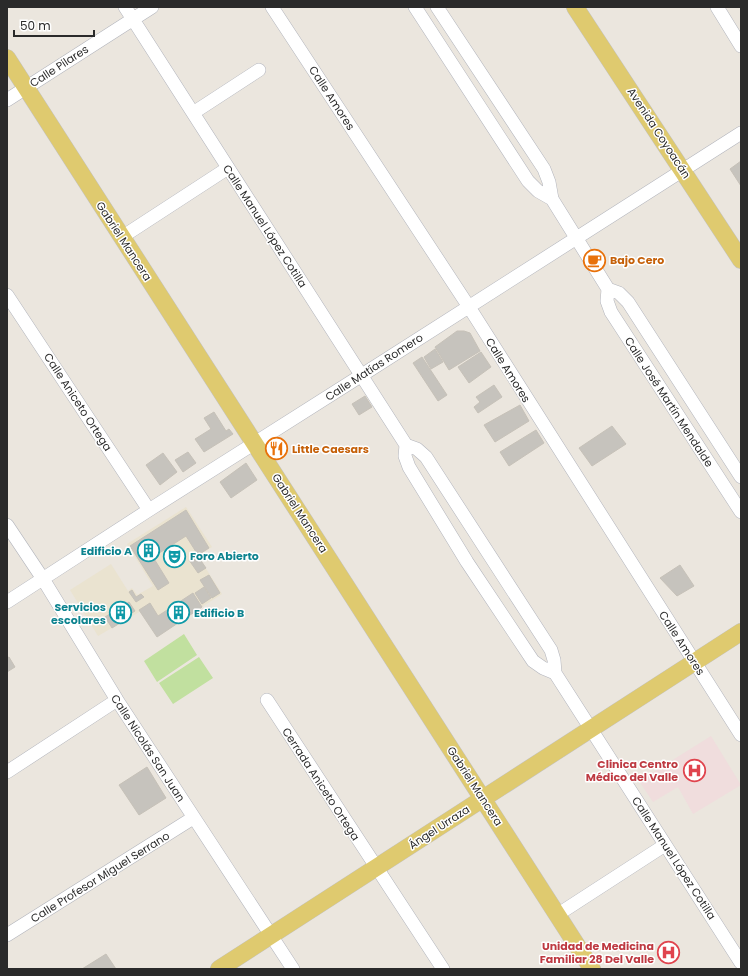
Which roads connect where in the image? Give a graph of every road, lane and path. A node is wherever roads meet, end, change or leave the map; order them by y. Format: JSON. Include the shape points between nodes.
{"nodes":[{"id":1,"x":124,"y":7,"type":"edge"},
{"id":2,"x":152,"y":7,"type":"edge"},
{"id":3,"x":272,"y":7,"type":"edge"},
{"id":4,"x":414,"y":7,"type":"edge"},
{"id":5,"x":437,"y":7,"type":"edge"},
{"id":6,"x":575,"y":7,"type":"edge"},
{"id":7,"x":717,"y":7,"type":"edge"},
{"id":8,"x":133,"y":19,"type":"junction"},
{"id":9,"x":463,"y":45,"type":"junction"},
{"id":10,"x":741,"y":46,"type":"edge"},
{"id":11,"x":446,"y":56,"type":"junction"},
{"id":12,"x":7,"y":58,"type":"edge"},
{"id":13,"x":259,"y":70,"type":"dead end"},
{"id":14,"x":26,"y":88,"type":"junction"},
{"id":15,"x":7,"y":100,"type":"edge"},
{"id":16,"x":193,"y":113,"type":"junction"},
{"id":17,"x":741,"y":133,"type":"edge"},
{"id":18,"x":522,"y":135,"type":"junction"},
{"id":19,"x":505,"y":146,"type":"junction"},
{"id":20,"x":228,"y":168,"type":"junction"},
{"id":21,"x":683,"y":170,"type":"junction"},
{"id":22,"x":552,"y":199,"type":"junction"},
{"id":23,"x":122,"y":237,"type":"junction"},
{"id":24,"x":576,"y":238,"type":"junction"},
{"id":25,"x":741,"y":260,"type":"edge"},
{"id":26,"x":608,"y":288,"type":"junction"},
{"id":27,"x":7,"y":295,"type":"edge"},
{"id":28,"x":468,"y":307,"type":"junction"},
{"id":29,"x":362,"y":375,"type":"junction"},
{"id":30,"x":255,"y":443,"type":"junction"},
{"id":31,"x":406,"y":445,"type":"junction"},
{"id":32,"x":741,"y":477,"type":"edge"},
{"id":33,"x":149,"y":510,"type":"junction"},
{"id":34,"x":741,"y":512,"type":"edge"},
{"id":35,"x":7,"y":525,"type":"edge"},
{"id":36,"x":486,"y":549,"type":"junction"},
{"id":37,"x":467,"y":562,"type":"junction"},
{"id":38,"x":42,"y":579,"type":"junction"},
{"id":39,"x":7,"y":602,"type":"edge"},
{"id":40,"x":741,"y":632,"type":"edge"},
{"id":41,"x":694,"y":663,"type":"junction"},
{"id":42,"x":555,"y":673,"type":"junction"},
{"id":43,"x":117,"y":700,"type":"junction"},
{"id":44,"x":267,"y":700,"type":"dead end"},
{"id":45,"x":591,"y":729,"type":"junction"},
{"id":46,"x":741,"y":735,"type":"edge"},
{"id":47,"x":7,"y":772,"type":"edge"},
{"id":48,"x":483,"y":798,"type":"junction"},
{"id":49,"x":193,"y":818,"type":"junction"},
{"id":50,"x":665,"y":845,"type":"junction"},
{"id":51,"x":376,"y":868,"type":"junction"},
{"id":52,"x":557,"y":915,"type":"junction"},
{"id":53,"x":7,"y":936,"type":"edge"},
{"id":54,"x":271,"y":936,"type":"junction"},
{"id":55,"x":741,"y":963,"type":"edge"},
{"id":56,"x":219,"y":969,"type":"edge"},
{"id":57,"x":292,"y":969,"type":"edge"},
{"id":58,"x":443,"y":969,"type":"edge"},
{"id":59,"x":592,"y":969,"type":"edge"}],
"edges":[{"from":1,"to":8,"type":"street","name":"Calle Manuel López Cotilla"},
{"from":2,"to":8,"type":"street","name":"Calle Pilares"},
{"from":3,"to":28,"type":"street","name":"Calle Amores"},
{"from":4,"to":11,"type":"street","name":"Calle José Martín Mendalde"},
{"from":5,"to":9,"type":"street","name":"Calle José Martín Mendalde"},
{"from":6,"to":21,"type":"main road","name":"Avenida Coyoacán"},
{"from":7,"to":10,"type":"street"},
{"from":8,"to":14,"type":"street","name":"Calle Pilares"},
{"from":8,"to":16,"type":"street","name":"Calle Manuel López Cotilla"},
{"from":9,"to":11,"type":"street"},
{"from":9,"to":18,"type":"street","name":"Calle José Martín Mendalde"},
{"from":11,"to":19,"type":"street","name":"Calle José Martín Mendalde"},
{"from":12,"to":14,"type":"main road","name":"Gabriel Mancera"},
{"from":13,"to":16,"type":"street"},
{"from":14,"to":15,"type":"street","name":"Calle Pilares"},
{"from":14,"to":23,"type":"main road","name":"Gabriel Mancera"},
{"from":16,"to":20,"type":"street","name":"Calle Manuel López Cotilla"},
{"from":17,"to":21,"type":"street","name":"Calle Matías Romero"},
{"from":18,"to":19,"type":"street"},
{"from":18,"to":22,"type":"street","name":"Calle José Martín Mendalde","via":[[544,169]]},
{"from":19,"to":22,"type":"street","name":"Calle José Martín Mendalde","via":[[528,181]]},
{"from":20,"to":23,"type":"street"},
{"from":20,"to":29,"type":"street","name":"Calle Manuel López Cotilla"},
{"from":21,"to":24,"type":"street","name":"Calle Matías Romero"},
{"from":21,"to":25,"type":"main road","name":"Avenida Coyoacán"},
{"from":22,"to":24,"type":"street","name":"Calle José Martín Mendalde"},
{"from":23,"to":30,"type":"main road","name":"Gabriel Mancera"},
{"from":24,"to":26,"type":"street","name":"Calle José Martín Mendalde"},
{"from":24,"to":28,"type":"street","name":"Calle Matías Romero"},
{"from":26,"to":32,"type":"street","name":"Calle José Martín Mendalde","via":[[619,293],[628,302]]},
{"from":26,"to":34,"type":"street","name":"Calle José Martín Mendalde","via":[[607,301],[610,312]]},
{"from":27,"to":33,"type":"street","name":"Calle Aniceto Ortega"},
{"from":28,"to":29,"type":"street","name":"Calle Matías Romero"},
{"from":28,"to":41,"type":"street","name":"Calle Amores"},
{"from":29,"to":30,"type":"street","name":"Calle Matías Romero"},
{"from":29,"to":31,"type":"street","name":"Calle Manuel López Cotilla"},
{"from":30,"to":33,"type":"street","name":"Calle Matías Romero"},
{"from":30,"to":48,"type":"main road","name":"Gabriel Mancera"},
{"from":31,"to":36,"type":"street","name":"Calle Manuel López Cotilla","via":[[426,457]]},
{"from":31,"to":37,"type":"street","name":"Calle Manuel López Cotilla","via":[[408,467]]},
{"from":33,"to":38,"type":"street","name":"Calle Matías Romero"},
{"from":35,"to":38,"type":"street","name":"Calle Nicolás San Juan"},
{"from":36,"to":37,"type":"street"},
{"from":36,"to":42,"type":"street","name":"Calle Manuel López Cotilla","via":[[551,650]]},
{"from":37,"to":42,"type":"street","name":"Calle Manuel López Cotilla","via":[[534,661],[542,668]]},
{"from":38,"to":39,"type":"street","name":"Calle Matías Romero"},
{"from":38,"to":43,"type":"street","name":"Calle Nicolás San Juan"},
{"from":40,"to":41,"type":"main road","name":"Ángel Urraza"},
{"from":41,"to":45,"type":"main road","name":"Ángel Urraza"},
{"from":41,"to":46,"type":"street","name":"Calle Amores"},
{"from":42,"to":45,"type":"street","name":"Calle Manuel López Cotilla"},
{"from":43,"to":47,"type":"street"},
{"from":43,"to":49,"type":"street","name":"Calle Nicolás San Juan"},
{"from":44,"to":51,"type":"street","name":"Cerrada Aniceto Ortega"},
{"from":45,"to":48,"type":"main road","name":"Ángel Urraza"},
{"from":45,"to":50,"type":"street","name":"Calle Manuel López Cotilla"},
{"from":48,"to":51,"type":"main road","name":"Ángel Urraza"},
{"from":48,"to":52,"type":"main road","name":"Gabriel Mancera"},
{"from":49,"to":53,"type":"street","name":"Calle Profesor Miguel Serrano"},
{"from":49,"to":54,"type":"street","name":"Calle Nicolás San Juan"},
{"from":50,"to":52,"type":"street"},
{"from":50,"to":55,"type":"street","name":"Calle Manuel López Cotilla"},
{"from":51,"to":54,"type":"main road","name":"Ángel Urraza"},
{"from":51,"to":58,"type":"street"},
{"from":52,"to":59,"type":"main road","name":"Gabriel Mancera"},
{"from":54,"to":56,"type":"main road","name":"Ángel Urraza"},
{"from":54,"to":57,"type":"street","name":"Calle Nicolás San Juan"}]}
